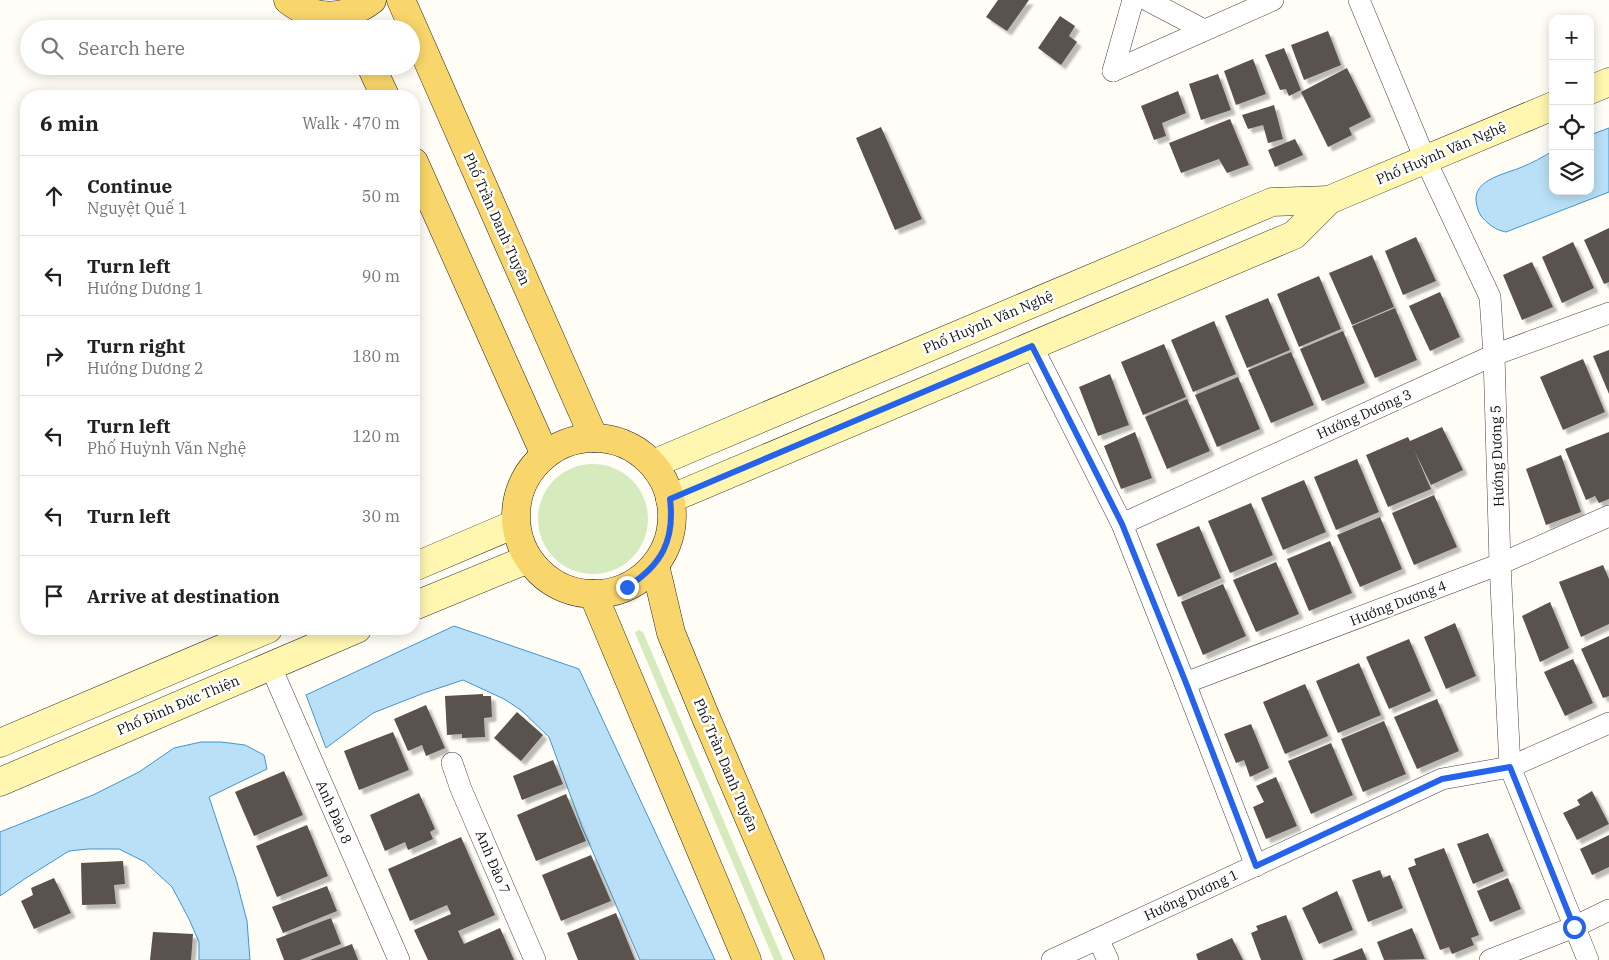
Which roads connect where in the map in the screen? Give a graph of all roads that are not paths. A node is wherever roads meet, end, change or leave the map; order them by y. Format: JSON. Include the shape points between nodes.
{"nodes":[{"id":1,"x":288,"y":0,"type":"edge"},
{"id":2,"x":372,"y":0,"type":"edge"},
{"id":3,"x":401,"y":0,"type":"edge"},
{"id":4,"x":1134,"y":0,"type":"edge"},
{"id":5,"x":1147,"y":0,"type":"edge"},
{"id":6,"x":1273,"y":0,"type":"edge"},
{"id":7,"x":1358,"y":0,"type":"edge"},
{"id":8,"x":346,"y":20,"type":"edge"},
{"id":9,"x":352,"y":20,"type":"edge"},
{"id":10,"x":410,"y":20,"type":"edge"},
{"id":11,"x":1204,"y":30,"type":"junction"},
{"id":12,"x":420,"y":43,"type":"edge"},
{"id":13,"x":375,"y":75,"type":"edge"},
{"id":14,"x":1609,"y":82,"type":"edge"},
{"id":15,"x":1594,"y":88,"type":"edge"},
{"id":16,"x":382,"y":90,"type":"edge"},
{"id":17,"x":1549,"y":108,"type":"edge"},
{"id":18,"x":1425,"y":160,"type":"junction"},
{"id":19,"x":420,"y":175,"type":"edge"},
{"id":20,"x":1329,"y":200,"type":"junction"},
{"id":21,"x":1609,"y":313,"type":"edge"},
{"id":22,"x":1032,"y":346,"type":"junction"},
{"id":23,"x":1494,"y":355,"type":"junction"},
{"id":24,"x":594,"y":438,"type":"junction"},
{"id":25,"x":545,"y":455,"type":"junction"},
{"id":26,"x":653,"y":464,"type":"junction"},
{"id":27,"x":670,"y":499,"type":"junction"},
{"id":28,"x":1609,"y":516,"type":"edge"},
{"id":29,"x":515,"y":524,"type":"junction"},
{"id":30,"x":1122,"y":524,"type":"junction"},
{"id":31,"x":528,"y":559,"type":"junction"},
{"id":32,"x":420,"y":564,"type":"edge"},
{"id":33,"x":1500,"y":564,"type":"junction"},
{"id":34,"x":655,"y":565,"type":"junction"},
{"id":35,"x":593,"y":594,"type":"junction"},
{"id":36,"x":420,"y":604,"type":"edge"},
{"id":37,"x":254,"y":635,"type":"edge"},
{"id":38,"x":338,"y":635,"type":"edge"},
{"id":39,"x":270,"y":665,"type":"junction"},
{"id":40,"x":1186,"y":683,"type":"junction"},
{"id":41,"x":1609,"y":723,"type":"edge"},
{"id":42,"x":0,"y":743,"type":"edge"},
{"id":43,"x":452,"y":763,"type":"dead end"},
{"id":44,"x":1510,"y":767,"type":"junction"},
{"id":45,"x":0,"y":782,"type":"edge"},
{"id":46,"x":1256,"y":866,"type":"junction"},
{"id":47,"x":1609,"y":910,"type":"edge"},
{"id":48,"x":1574,"y":927,"type":"junction"},
{"id":49,"x":1098,"y":939,"type":"junction"},
{"id":50,"x":399,"y":960,"type":"edge"},
{"id":51,"x":535,"y":960,"type":"edge"},
{"id":52,"x":747,"y":960,"type":"edge"},
{"id":53,"x":810,"y":960,"type":"edge"},
{"id":54,"x":1052,"y":960,"type":"edge"},
{"id":55,"x":1108,"y":960,"type":"edge"},
{"id":56,"x":1490,"y":960,"type":"edge"},
{"id":57,"x":1588,"y":960,"type":"edge"}],
"edges":[{"from":1,"to":8,"type":"main road","via":[[318,15]]},
{"from":2,"to":9,"type":"main road","via":[[357,10]]},
{"from":3,"to":10,"type":"main road","name":"Phố Trần Danh Tuyên"},
{"from":4,"to":11,"type":"street","via":[[1113,71]]},
{"from":5,"to":11,"type":"street"},
{"from":6,"to":11,"type":"street"},
{"from":7,"to":18,"type":"street","name":"Hướng Dương 5"},
{"from":12,"to":24,"type":"main road","name":"Phố Trần Danh Tuyên"},
{"from":13,"to":16,"type":"main road"},
{"from":14,"to":15,"type":"street"},
{"from":17,"to":18,"type":"street","name":"Phố Huỳnh Văn Nghệ"},
{"from":18,"to":20,"type":"street","name":"Phố Huỳnh Văn Nghệ"},
{"from":18,"to":23,"type":"street","name":"Hướng Dương 5","via":[[1490,296]]},
{"from":19,"to":25,"type":"main road"},
{"from":20,"to":22,"type":"street","name":"Phố Huỳnh Văn Nghệ","via":[[1294,235]]},
{"from":20,"to":26,"type":"street","name":"Phố Huỳnh Văn Nghệ","via":[[1272,202]]},
{"from":21,"to":23,"type":"street","name":"Hướng Dương 3"},
{"from":22,"to":27,"type":"street","name":"Phố Huỳnh Văn Nghệ"},
{"from":22,"to":30,"type":"street"},
{"from":23,"to":30,"type":"street","name":"Hướng Dương 3"},
{"from":23,"to":33,"type":"street","name":"Hướng Dương 5"},
{"from":24,"to":25,"type":"main road","via":[[576,440]]},
{"from":24,"to":26,"type":"main road","via":[[626,445]]},
{"from":25,"to":29,"type":"main road","via":[[532,467],[522,484],[516,503]]},
{"from":26,"to":27,"type":"main road","via":[[664,480]]},
{"from":27,"to":34,"type":"main road","via":[[670,534]]},
{"from":28,"to":33,"type":"street","name":"Hướng Dương 4"},
{"from":29,"to":31,"type":"main road","via":[[519,542]]},
{"from":29,"to":32,"type":"street"},
{"from":30,"to":40,"type":"street"},
{"from":31,"to":35,"type":"main road","via":[[556,584],[574,592]]},
{"from":31,"to":36,"type":"street"},
{"from":33,"to":40,"type":"street","name":"Hướng Dương 4"},
{"from":33,"to":44,"type":"street","name":"Hướng Dương 5"},
{"from":34,"to":35,"type":"main road","via":[[627,587]]},
{"from":34,"to":53,"type":"main road","name":"Phố Trần Danh Tuyên","via":[[671,632]]},
{"from":35,"to":52,"type":"main road"},
{"from":37,"to":42,"type":"street"},
{"from":38,"to":39,"type":"street","name":"Phố Đinh Đức Thiện"},
{"from":39,"to":45,"type":"street","name":"Phố Đinh Đức Thiện"},
{"from":39,"to":50,"type":"street","name":"Anh Đào 8"},
{"from":40,"to":46,"type":"street"},
{"from":41,"to":44,"type":"street","name":"Hướng Dương 1"},
{"from":43,"to":51,"type":"street","name":"Anh Đào 7"},
{"from":44,"to":46,"type":"street","name":"Hướng Dương 1","via":[[1442,779]]},
{"from":44,"to":48,"type":"street","name":"Hướng Dương 5"},
{"from":46,"to":49,"type":"street","name":"Hướng Dương 1"},
{"from":47,"to":48,"type":"street"},
{"from":48,"to":56,"type":"street"},
{"from":48,"to":57,"type":"street","name":"Hướng Dương 5"},
{"from":49,"to":54,"type":"street","name":"Hướng Dương 1"},
{"from":49,"to":55,"type":"street"}]}
